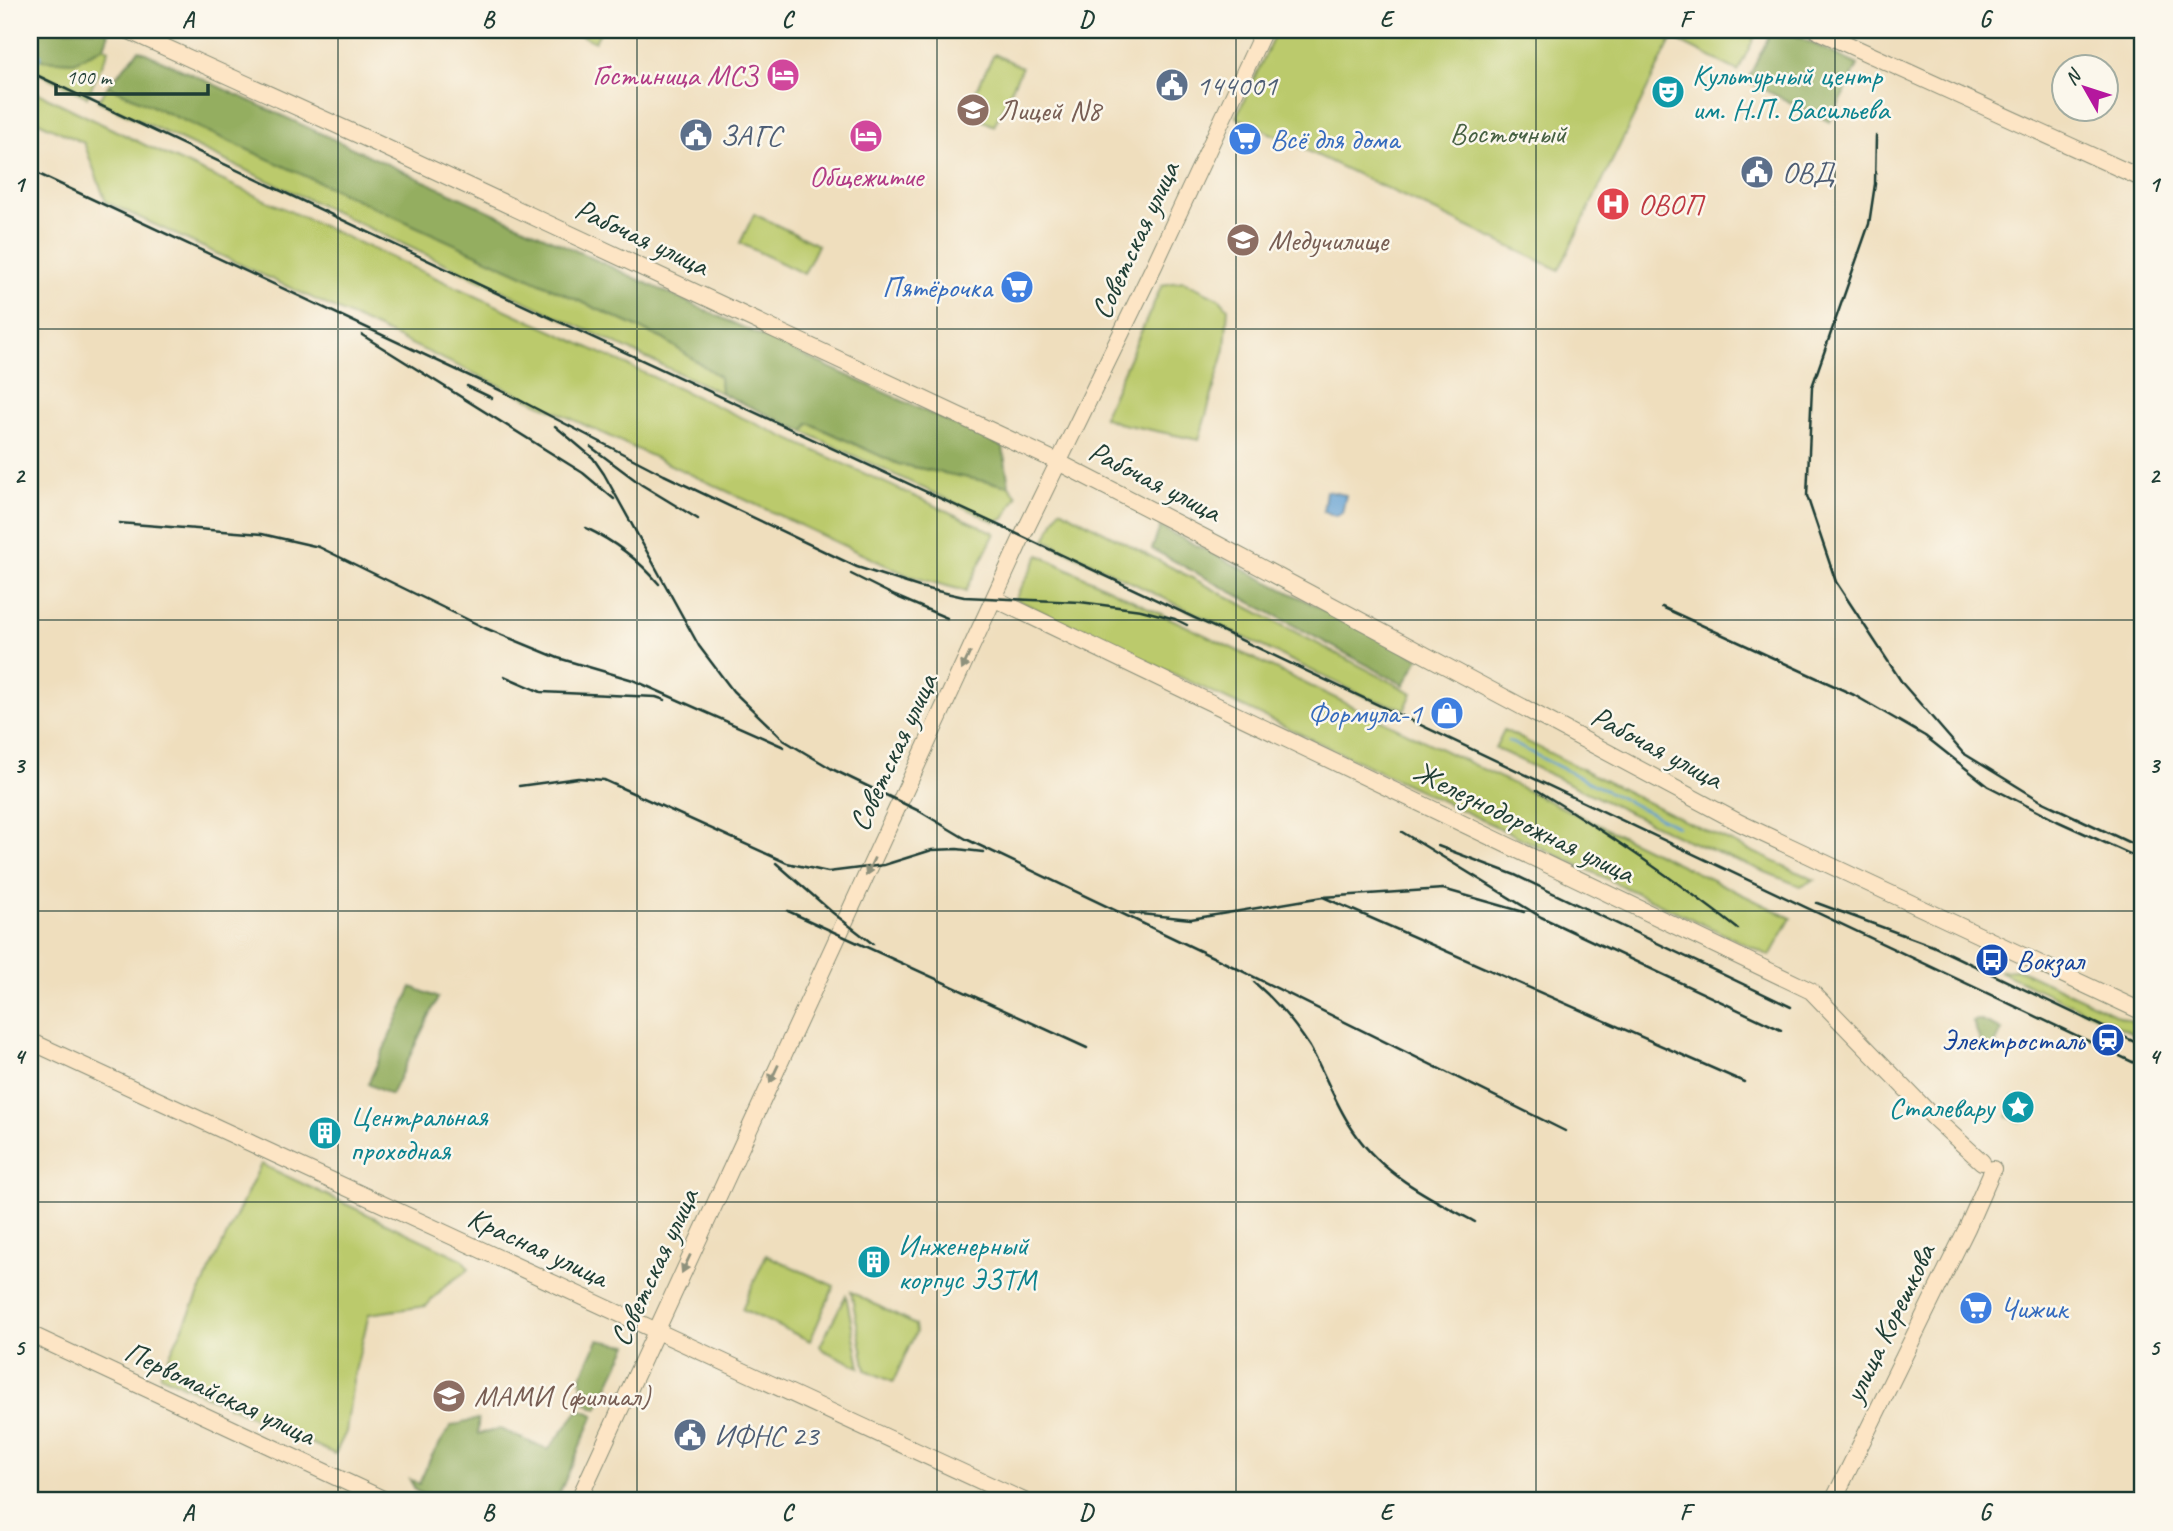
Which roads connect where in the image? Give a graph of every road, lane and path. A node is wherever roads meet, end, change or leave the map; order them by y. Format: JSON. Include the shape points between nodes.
{"nodes":[{"id":1,"x":127,"y":30,"type":"edge"},
{"id":2,"x":1264,"y":30,"type":"edge"},
{"id":3,"x":1815,"y":30,"type":"edge"},
{"id":4,"x":2143,"y":179,"type":"edge"},
{"id":5,"x":1058,"y":462,"type":"junction"},
{"id":6,"x":995,"y":599,"type":"junction"},
{"id":7,"x":2143,"y":1012,"type":"edge"},
{"id":8,"x":30,"y":1041,"type":"edge"},
{"id":9,"x":1988,"y":1165,"type":"joint"},
{"id":10,"x":655,"y":1331,"type":"junction"},
{"id":11,"x":30,"y":1334,"type":"edge"},
{"id":12,"x":387,"y":1501,"type":"edge"},
{"id":13,"x":578,"y":1501,"type":"edge"},
{"id":14,"x":1024,"y":1501,"type":"edge"},
{"id":15,"x":1833,"y":1501,"type":"edge"}],
"edges":[{"from":1,"to":5,"type":"street","name":"Рабочая улица"},
{"from":2,"to":5,"type":"street","name":"Советская улица"},
{"from":3,"to":4,"type":"street"},
{"from":5,"to":6,"type":"street","name":"Советская улица"},
{"from":5,"to":7,"type":"street","name":"Рабочая улица","via":[[1740,823]]},
{"from":6,"to":9,"type":"street","name":"Железнодорожная улица","via":[[1811,991],[1934,1118]]},
{"from":6,"to":10,"type":"street","name":"Советская улица","one_way":true},
{"from":8,"to":10,"type":"street","name":"Красная улица"},
{"from":9,"to":15,"type":"street","name":"улица Корешкова","via":[[1967,1228]]},
{"from":10,"to":13,"type":"street","name":"Советская улица"},
{"from":10,"to":14,"type":"street","name":"Красная улица"},
{"from":11,"to":12,"type":"street","name":"Первомайская улица"}]}
